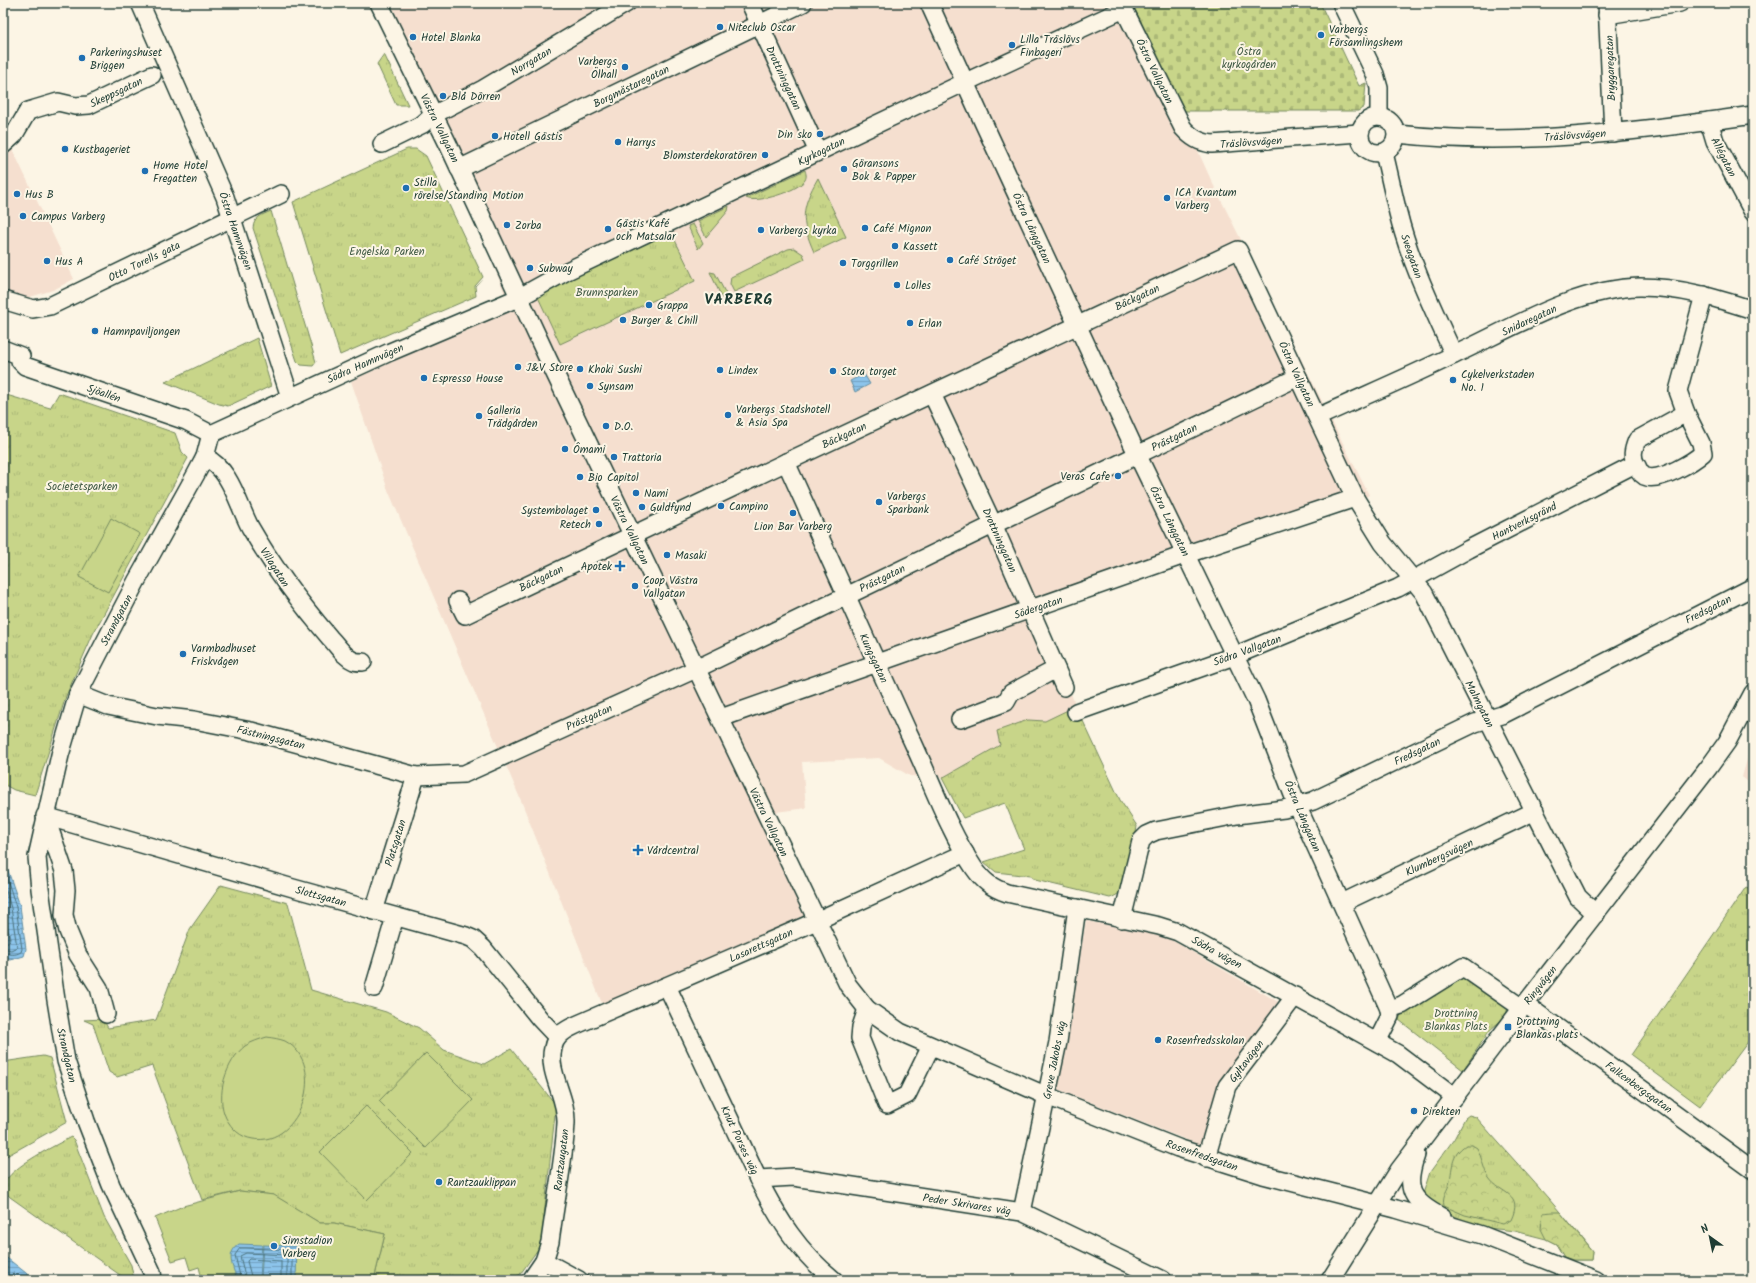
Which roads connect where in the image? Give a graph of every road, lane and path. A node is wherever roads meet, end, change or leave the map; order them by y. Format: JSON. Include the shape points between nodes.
{"nodes":[{"id":1,"x":140,"y":3,"type":"edge"},
{"id":2,"x":379,"y":3,"type":"edge"},
{"id":3,"x":627,"y":3,"type":"edge"},
{"id":4,"x":750,"y":3,"type":"edge"},
{"id":5,"x":802,"y":3,"type":"edge"},
{"id":6,"x":929,"y":3,"type":"edge"},
{"id":7,"x":1341,"y":3,"type":"edge"},
{"id":8,"x":1680,"y":3,"type":"edge"},
{"id":9,"x":1123,"y":6,"type":"edge"},
{"id":10,"x":1607,"y":9,"type":"edge"},
{"id":11,"x":759,"y":24,"type":"junction"},
{"id":12,"x":152,"y":75,"type":"dead end"},
{"id":13,"x":965,"y":82,"type":"junction"},
{"id":14,"x":433,"y":115,"type":"junction"},
{"id":15,"x":1753,"y":115,"type":"edge"},
{"id":16,"x":1380,"y":116,"type":"junction"},
{"id":17,"x":1709,"y":122,"type":"junction"},
{"id":18,"x":1359,"y":133,"type":"junction"},
{"id":19,"x":1613,"y":133,"type":"junction"},
{"id":20,"x":1397,"y":134,"type":"junction"},
{"id":21,"x":1191,"y":137,"type":"joint"},
{"id":22,"x":382,"y":144,"type":"dead end"},
{"id":23,"x":3,"y":145,"type":"edge"},
{"id":24,"x":818,"y":152,"type":"junction"},
{"id":25,"x":1384,"y":153,"type":"junction"},
{"id":26,"x":459,"y":169,"type":"junction"},
{"id":27,"x":281,"y":194,"type":"dead end"},
{"id":28,"x":1753,"y":212,"type":"edge"},
{"id":29,"x":232,"y":217,"type":"junction"},
{"id":30,"x":1238,"y":250,"type":"joint"},
{"id":31,"x":1704,"y":295,"type":"junction"},
{"id":32,"x":520,"y":297,"type":"junction"},
{"id":33,"x":3,"y":300,"type":"edge"},
{"id":34,"x":1753,"y":310,"type":"edge"},
{"id":35,"x":1077,"y":325,"type":"junction"},
{"id":36,"x":3,"y":349,"type":"edge"},
{"id":37,"x":1454,"y":355,"type":"junction"},
{"id":38,"x":1298,"y":377,"type":"junction"},
{"id":39,"x":932,"y":394,"type":"junction"},
{"id":40,"x":290,"y":397,"type":"junction"},
{"id":41,"x":1686,"y":413,"type":"junction"},
{"id":42,"x":1318,"y":417,"type":"junction"},
{"id":43,"x":211,"y":434,"type":"junction"},
{"id":44,"x":1137,"y":454,"type":"junction"},
{"id":45,"x":205,"y":457,"type":"junction"},
{"id":46,"x":786,"y":462,"type":"junction"},
{"id":47,"x":1635,"y":464,"type":"junction"},
{"id":48,"x":1355,"y":498,"type":"junction"},
{"id":49,"x":993,"y":524,"type":"junction"},
{"id":50,"x":633,"y":536,"type":"junction"},
{"id":51,"x":1187,"y":554,"type":"junction"},
{"id":52,"x":1414,"y":579,"type":"junction"},
{"id":53,"x":1753,"y":587,"type":"edge"},
{"id":54,"x":845,"y":596,"type":"junction"},
{"id":55,"x":458,"y":601,"type":"dead end"},
{"id":56,"x":1030,"y":609,"type":"junction"},
{"id":57,"x":1234,"y":656,"type":"junction"},
{"id":58,"x":363,"y":662,"type":"dead end"},
{"id":59,"x":877,"y":664,"type":"junction"},
{"id":60,"x":696,"y":669,"type":"junction"},
{"id":61,"x":1056,"y":669,"type":"junction"},
{"id":62,"x":1064,"y":687,"type":"dead end"},
{"id":63,"x":1753,"y":693,"type":"edge"},
{"id":64,"x":78,"y":694,"type":"junction"},
{"id":65,"x":1076,"y":712,"type":"dead end"},
{"id":66,"x":721,"y":718,"type":"junction"},
{"id":67,"x":960,"y":719,"type":"dead end"},
{"id":68,"x":1488,"y":719,"type":"junction"},
{"id":69,"x":464,"y":774,"type":"joint"},
{"id":70,"x":416,"y":776,"type":"junction"},
{"id":71,"x":1297,"y":805,"type":"junction"},
{"id":72,"x":1535,"y":811,"type":"junction"},
{"id":73,"x":45,"y":816,"type":"junction"},
{"id":74,"x":965,"y":853,"type":"junction"},
{"id":75,"x":1342,"y":903,"type":"junction"},
{"id":76,"x":1077,"y":908,"type":"junction"},
{"id":77,"x":374,"y":911,"type":"junction"},
{"id":78,"x":1596,"y":914,"type":"junction"},
{"id":79,"x":395,"y":917,"type":"junction"},
{"id":80,"x":1122,"y":919,"type":"junction"},
{"id":81,"x":817,"y":920,"type":"junction"},
{"id":82,"x":667,"y":986,"type":"junction"},
{"id":83,"x":374,"y":988,"type":"dead end"},
{"id":84,"x":1295,"y":996,"type":"junction"},
{"id":85,"x":1524,"y":1006,"type":"junction"},
{"id":86,"x":867,"y":1009,"type":"junction"},
{"id":87,"x":1389,"y":1009,"type":"junction"},
{"id":88,"x":106,"y":1014,"type":"dead end"},
{"id":89,"x":558,"y":1037,"type":"junction"},
{"id":90,"x":1377,"y":1042,"type":"junction"},
{"id":91,"x":931,"y":1046,"type":"junction"},
{"id":92,"x":1047,"y":1096,"type":"junction"},
{"id":93,"x":1455,"y":1097,"type":"junction"},
{"id":94,"x":1420,"y":1143,"type":"junction"},
{"id":95,"x":1206,"y":1158,"type":"junction"},
{"id":96,"x":1753,"y":1170,"type":"edge"},
{"id":97,"x":758,"y":1179,"type":"junction"},
{"id":98,"x":1377,"y":1204,"type":"junction"},
{"id":99,"x":1022,"y":1212,"type":"junction"},
{"id":100,"x":1482,"y":1235,"type":"junction"},
{"id":101,"x":544,"y":1261,"type":"junction"},
{"id":102,"x":153,"y":1280,"type":"edge"},
{"id":103,"x":530,"y":1280,"type":"edge"},
{"id":104,"x":579,"y":1280,"type":"edge"},
{"id":105,"x":834,"y":1280,"type":"edge"},
{"id":106,"x":1163,"y":1280,"type":"edge"},
{"id":107,"x":1330,"y":1280,"type":"edge"},
{"id":108,"x":1596,"y":1280,"type":"edge"}],
"edges":[{"from":1,"to":29,"type":"street","name":"Östra Hamnvägen"},
{"from":2,"to":14,"type":"street","name":"Västra Vallgatan"},
{"from":3,"to":14,"type":"street","name":"Norrgatan","via":[[483,90]]},
{"from":4,"to":11,"type":"street","name":"Drottninggatan"},
{"from":5,"to":11,"type":"street","name":"Borgmästaregatan"},
{"from":6,"to":13,"type":"street","name":"Östra Långgatan"},
{"from":7,"to":16,"type":"street","via":[[1375,74],[1379,88]]},
{"from":8,"to":10,"type":"street"},
{"from":9,"to":13,"type":"street","name":"Kyrkogatan"},
{"from":9,"to":21,"type":"street","name":"Östra Vallgatan","via":[[1183,128]]},
{"from":10,"to":19,"type":"street","name":"Bryggaregatan"},
{"from":11,"to":24,"type":"street","name":"Drottninggatan"},
{"from":11,"to":26,"type":"street","name":"Borgmästaregatan"},
{"from":12,"to":23,"type":"street","name":"Skeppsgatan","via":[[89,105],[75,106],[58,102],[28,112],[14,135]]},
{"from":13,"to":24,"type":"street","name":"Kyrkogatan"},
{"from":13,"to":35,"type":"street","name":"Östra Långgatan"},
{"from":14,"to":22,"type":"street","via":[[423,124]]},
{"from":14,"to":26,"type":"street","name":"Västra Vallgatan"},
{"from":15,"to":17,"type":"street","name":"Träslövsvägen"},
{"from":16,"to":18,"type":"street","via":[[1368,119]]},
{"from":16,"to":20,"type":"street","via":[[1393,124]]},
{"from":17,"to":19,"type":"street","name":"Träslövsvägen"},
{"from":17,"to":28,"type":"street","name":"Allégatan","via":[[1715,141]]},
{"from":18,"to":21,"type":"street","name":"Träslövsvägen","via":[[1212,144]]},
{"from":18,"to":25,"type":"street","via":[[1362,144],[1369,151]]},
{"from":19,"to":20,"type":"street","name":"Träslövsvägen","via":[[1527,138]]},
{"from":20,"to":25,"type":"street","via":[[1392,147]]},
{"from":24,"to":32,"type":"street","name":"Kyrkogatan","via":[[567,271]]},
{"from":25,"to":37,"type":"street","name":"Sveagatan","via":[[1408,247]]},
{"from":26,"to":32,"type":"street","name":"Västra Vallgatan"},
{"from":27,"to":29,"type":"street","name":"Otto Torells gata"},
{"from":29,"to":33,"type":"street","name":"Otto Torells gata","via":[[50,306],[34,309]]},
{"from":29,"to":40,"type":"street","name":"Östra Hamnvägen"},
{"from":30,"to":35,"type":"street","name":"Bäckgatan"},
{"from":30,"to":38,"type":"street","name":"Östra Vallgatan"},
{"from":31,"to":34,"type":"street","name":"Snidaregatan"},
{"from":31,"to":37,"type":"street","name":"Snidaregatan","via":[[1639,287],[1606,291],[1560,306]]},
{"from":31,"to":41,"type":"street","via":[[1678,391]]},
{"from":32,"to":40,"type":"street","name":"Södra Hamnvägen"},
{"from":32,"to":50,"type":"street","name":"Västra Vallgatan"},
{"from":35,"to":39,"type":"street","name":"Bäckgatan"},
{"from":35,"to":44,"type":"street","name":"Östra Långgatan"},
{"from":36,"to":43,"type":"street","name":"Sjöallén","via":[[21,356],[20,361],[25,366],[186,421]]},
{"from":37,"to":42,"type":"street","name":"Snidaregatan"},
{"from":38,"to":42,"type":"street","name":"Östra Vallgatan"},
{"from":38,"to":44,"type":"street","name":"Prästgatan"},
{"from":39,"to":46,"type":"street","name":"Bäckgatan"},
{"from":39,"to":49,"type":"street","name":"Drottninggatan"},
{"from":40,"to":43,"type":"street","name":"Södra Hamnvägen"},
{"from":41,"to":47,"type":"street","via":[[1637,440],[1632,454]]},
{"from":41,"to":47,"type":"street","via":[[1701,443],[1703,453],[1672,472],[1655,478],[1641,473]]},
{"from":42,"to":48,"type":"street","name":"Östra Vallgatan"},
{"from":43,"to":45,"type":"street","name":"Strandgatan"},
{"from":44,"to":49,"type":"street","name":"Prästgatan"},
{"from":44,"to":51,"type":"street","name":"Östra Långgatan"},
{"from":45,"to":58,"type":"street","name":"Villagatan","via":[[217,464],[227,477],[266,554],[295,596],[342,651],[355,662]]},
{"from":45,"to":64,"type":"street","name":"Strandgatan"},
{"from":46,"to":50,"type":"street","name":"Bäckgatan"},
{"from":46,"to":54,"type":"street","name":"Kungsgatan"},
{"from":47,"to":52,"type":"street","name":"Hantverksgränd"},
{"from":48,"to":51,"type":"street","name":"Södergatan"},
{"from":48,"to":52,"type":"street","name":"Malmgatan","via":[[1383,543]]},
{"from":49,"to":54,"type":"street","name":"Prästgatan"},
{"from":49,"to":56,"type":"street","name":"Drottninggatan"},
{"from":50,"to":55,"type":"street","name":"Bäckgatan","via":[[465,615]]},
{"from":50,"to":60,"type":"street","name":"Västra Vallgatan"},
{"from":51,"to":56,"type":"street","name":"Södergatan"},
{"from":51,"to":57,"type":"street","name":"Östra Långgatan"},
{"from":52,"to":57,"type":"street","name":"Södra Vallgatan","via":[[1343,612]]},
{"from":52,"to":68,"type":"street","name":"Malmgatan","via":[[1424,593]]},
{"from":53,"to":68,"type":"street","name":"Fredsgatan","via":[[1502,715]]},
{"from":54,"to":59,"type":"street","name":"Kungsgatan"},
{"from":54,"to":60,"type":"street","name":"Prästgatan"},
{"from":56,"to":59,"type":"street","name":"Södergatan"},
{"from":56,"to":61,"type":"street","name":"Drottninggatan"},
{"from":57,"to":65,"type":"street","name":"Södra Vallgatan"},
{"from":57,"to":71,"type":"street","name":"Östra Långgatan","via":[[1256,700]]},
{"from":59,"to":66,"type":"street","name":"Södergatan"},
{"from":59,"to":74,"type":"street","name":"Kungsgatan"},
{"from":60,"to":66,"type":"street","name":"Västra Vallgatan"},
{"from":60,"to":69,"type":"street","name":"Prästgatan"},
{"from":61,"to":62,"type":"street","name":"Drottninggatan"},
{"from":61,"to":67,"type":"street","via":[[1011,693],[1006,702]]},
{"from":63,"to":78,"type":"street","name":"Ringvägen","via":[[1727,742],[1713,762]]},
{"from":64,"to":70,"type":"street","name":"Fästningsgatan","via":[[108,706],[252,731]]},
{"from":64,"to":73,"type":"street","name":"Strandgatan"},
{"from":66,"to":81,"type":"street","name":"Västra Vallgatan"},
{"from":68,"to":71,"type":"street","name":"Fredsgatan","via":[[1313,801]]},
{"from":68,"to":72,"type":"street","name":"Malmgatan"},
{"from":69,"to":70,"type":"street","name":"Fästningsgatan"},
{"from":70,"to":77,"type":"street","name":"Platsgatan"},
{"from":71,"to":75,"type":"street","name":"Östra Långgatan"},
{"from":71,"to":80,"type":"street","name":"Fredsgatan","via":[[1156,831],[1147,835],[1142,841]]},
{"from":72,"to":75,"type":"street","name":"Klumbergsvägen"},
{"from":72,"to":78,"type":"street","name":"Malmgatan","via":[[1578,897]]},
{"from":73,"to":77,"type":"street","name":"Slottsgatan"},
{"from":73,"to":88,"type":"street","via":[[64,871],[66,927],[78,955],[99,988]]},
{"from":73,"to":102,"type":"street","name":"Strandgatan","via":[[38,851],[38,870],[66,1061],[100,1156],[122,1211],[152,1272]]},
{"from":74,"to":76,"type":"street","name":"Södra vägen","via":[[987,883],[997,890]]},
{"from":74,"to":81,"type":"street","name":"Lasarettsgatan"},
{"from":75,"to":87,"type":"street","name":"Östra Långgatan"},
{"from":76,"to":80,"type":"street","name":"Södra vägen"},
{"from":76,"to":92,"type":"street","name":"Greve Jakobs väg","via":[[1069,974]]},
{"from":77,"to":79,"type":"street","name":"Slottsgatan"},
{"from":78,"to":85,"type":"street","name":"Ringvägen"},
{"from":79,"to":83,"type":"street"},
{"from":79,"to":89,"type":"street","name":"Slottsgatan","via":[[466,936],[478,942],[508,976],[540,1019]]},
{"from":80,"to":84,"type":"street","name":"Södra vägen","via":[[1178,932]]},
{"from":81,"to":82,"type":"street","name":"Lasarettsgatan"},
{"from":81,"to":86,"type":"street","name":"Västra Vallgatan","via":[[848,985]]},
{"from":82,"to":89,"type":"street","name":"Lasarettsgatan","via":[[576,1025]]},
{"from":82,"to":97,"type":"street","name":"Knut Porses väg"},
{"from":84,"to":90,"type":"street","name":"Södra vägen"},
{"from":84,"to":95,"type":"street","name":"Gyltavägen","via":[[1227,1086]]},
{"from":85,"to":87,"type":"street","via":[[1463,967],[1402,1005]]},
{"from":85,"to":93,"type":"street","name":"Ringvägen"},
{"from":85,"to":96,"type":"street","name":"Falkenbergsgatan"},
{"from":86,"to":91,"type":"street","name":"Rosenfredsgatan","via":[[900,1032]]},
{"from":86,"to":91,"type":"street","via":[[860,1038],[887,1105],[907,1095]]},
{"from":87,"to":90,"type":"street","via":[[1390,1016]]},
{"from":89,"to":101,"type":"street","name":"Rantzaugatan","via":[[551,1054],[552,1066],[563,1098],[566,1122],[550,1242]]},
{"from":90,"to":93,"type":"street","name":"Södra vägen","via":[[1404,1058]]},
{"from":91,"to":92,"type":"street","name":"Rosenfredsgatan"},
{"from":92,"to":95,"type":"street","name":"Rosenfredsgatan"},
{"from":92,"to":99,"type":"street","name":"Greve Jakobs väg"},
{"from":93,"to":94,"type":"street","name":"Ringvägen"},
{"from":94,"to":98,"type":"street","name":"Ringvägen"},
{"from":94,"to":100,"type":"street","name":"Rosenfredsgatan","via":[[1409,1180],[1418,1200],[1429,1210]]},
{"from":95,"to":98,"type":"street","name":"Rosenfredsgatan"},
{"from":97,"to":99,"type":"street","name":"Peder Skrivares väg","via":[[794,1177]]},
{"from":97,"to":105,"type":"street","name":"Knut Porses väg","via":[[794,1241]]},
{"from":98,"to":100,"type":"street","name":"Rosenfredsgatan"},
{"from":98,"to":107,"type":"street","name":"Ringvägen"},
{"from":99,"to":106,"type":"street","name":"Peder Skrivares väg"},
{"from":100,"to":108,"type":"street","name":"Rosenfredsgatan"},
{"from":101,"to":103,"type":"street","name":"Rantzaugatan"},
{"from":101,"to":104,"type":"street"}]}
